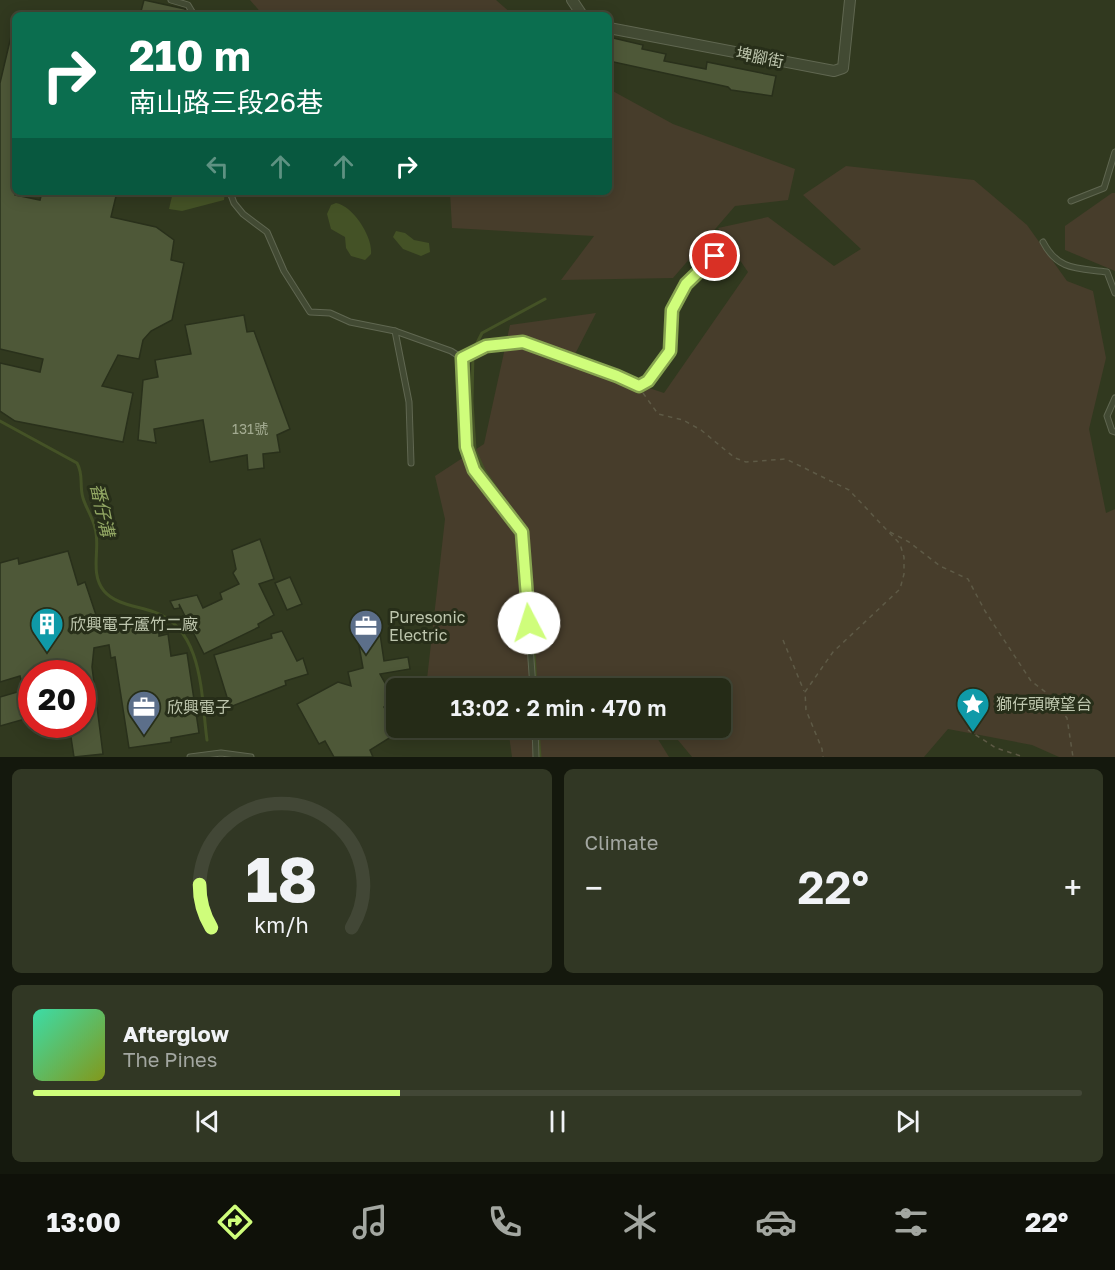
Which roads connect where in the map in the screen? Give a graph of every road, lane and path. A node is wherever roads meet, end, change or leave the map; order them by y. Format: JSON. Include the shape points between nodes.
{"nodes":[{"id":1,"x":171,"y":0,"type":"edge"},
{"id":2,"x":850,"y":0,"type":"edge"},
{"id":3,"x":192,"y":12,"type":"edge"},
{"id":4,"x":612,"y":29,"type":"edge"},
{"id":5,"x":1115,"y":152,"type":"edge"},
{"id":6,"x":231,"y":195,"type":"edge"},
{"id":7,"x":1071,"y":201,"type":"dead end"},
{"id":8,"x":1043,"y":242,"type":"dead end"},
{"id":9,"x":715,"y":256,"type":"dead end"},
{"id":10,"x":1115,"y":293,"type":"edge"},
{"id":11,"x":395,"y":331,"type":"junction"},
{"id":12,"x":462,"y":358,"type":"junction"},
{"id":13,"x":639,"y":386,"type":"junction"},
{"id":14,"x":1115,"y":398,"type":"edge"},
{"id":15,"x":1115,"y":432,"type":"edge"},
{"id":16,"x":411,"y":464,"type":"dead end"},
{"id":17,"x":889,"y":531,"type":"junction"},
{"id":18,"x":783,"y":640,"type":"dead end"},
{"id":19,"x":532,"y":678,"type":"edge"},
{"id":20,"x":805,"y":692,"type":"junction"},
{"id":21,"x":968,"y":730,"type":"dead end"},
{"id":22,"x":535,"y":738,"type":"edge"},
{"id":23,"x":190,"y":757,"type":"edge"},
{"id":24,"x":251,"y":757,"type":"edge"},
{"id":25,"x":536,"y":757,"type":"edge"},
{"id":26,"x":823,"y":757,"type":"edge"},
{"id":27,"x":1024,"y":757,"type":"edge"},
{"id":28,"x":1073,"y":757,"type":"edge"}],
"edges":[{"from":1,"to":3,"type":"lane","via":[[188,5]]},
{"from":2,"to":4,"type":"street","name":"埤腳街","via":[[843,68],[834,72]]},
{"from":5,"to":7,"type":"lane","via":[[1104,188]]},
{"from":6,"to":11,"type":"lane","via":[[243,214],[267,232],[284,271],[310,312],[330,313],[350,322]]},
{"from":8,"to":10,"type":"lane","via":[[1062,265],[1107,273]]},
{"from":9,"to":13,"type":"lane","via":[[686,284],[672,310],[670,351],[648,381]]},
{"from":11,"to":12,"type":"lane"},
{"from":11,"to":16,"type":"lane","via":[[409,402]]},
{"from":12,"to":13,"type":"lane","via":[[486,346],[523,342]]},
{"from":12,"to":19,"type":"lane","via":[[465,437],[471,465],[522,532]]},
{"from":13,"to":17,"type":"path","via":[[658,414],[692,425],[735,458],[746,462],[786,459],[849,490]]},
{"from":14,"to":15,"type":"lane","via":[[1107,416]]},
{"from":17,"to":20,"type":"path","via":[[900,544],[904,557],[900,589],[833,652]]},
{"from":17,"to":28,"type":"path","via":[[940,566],[968,579],[1031,681],[1048,694],[1067,718]]},
{"from":18,"to":20,"type":"path"},
{"from":20,"to":26,"type":"path","via":[[806,710]]},
{"from":21,"to":27,"type":"path","via":[[996,748]]},
{"from":22,"to":25,"type":"lane"},
{"from":23,"to":24,"type":"lane"}]}
